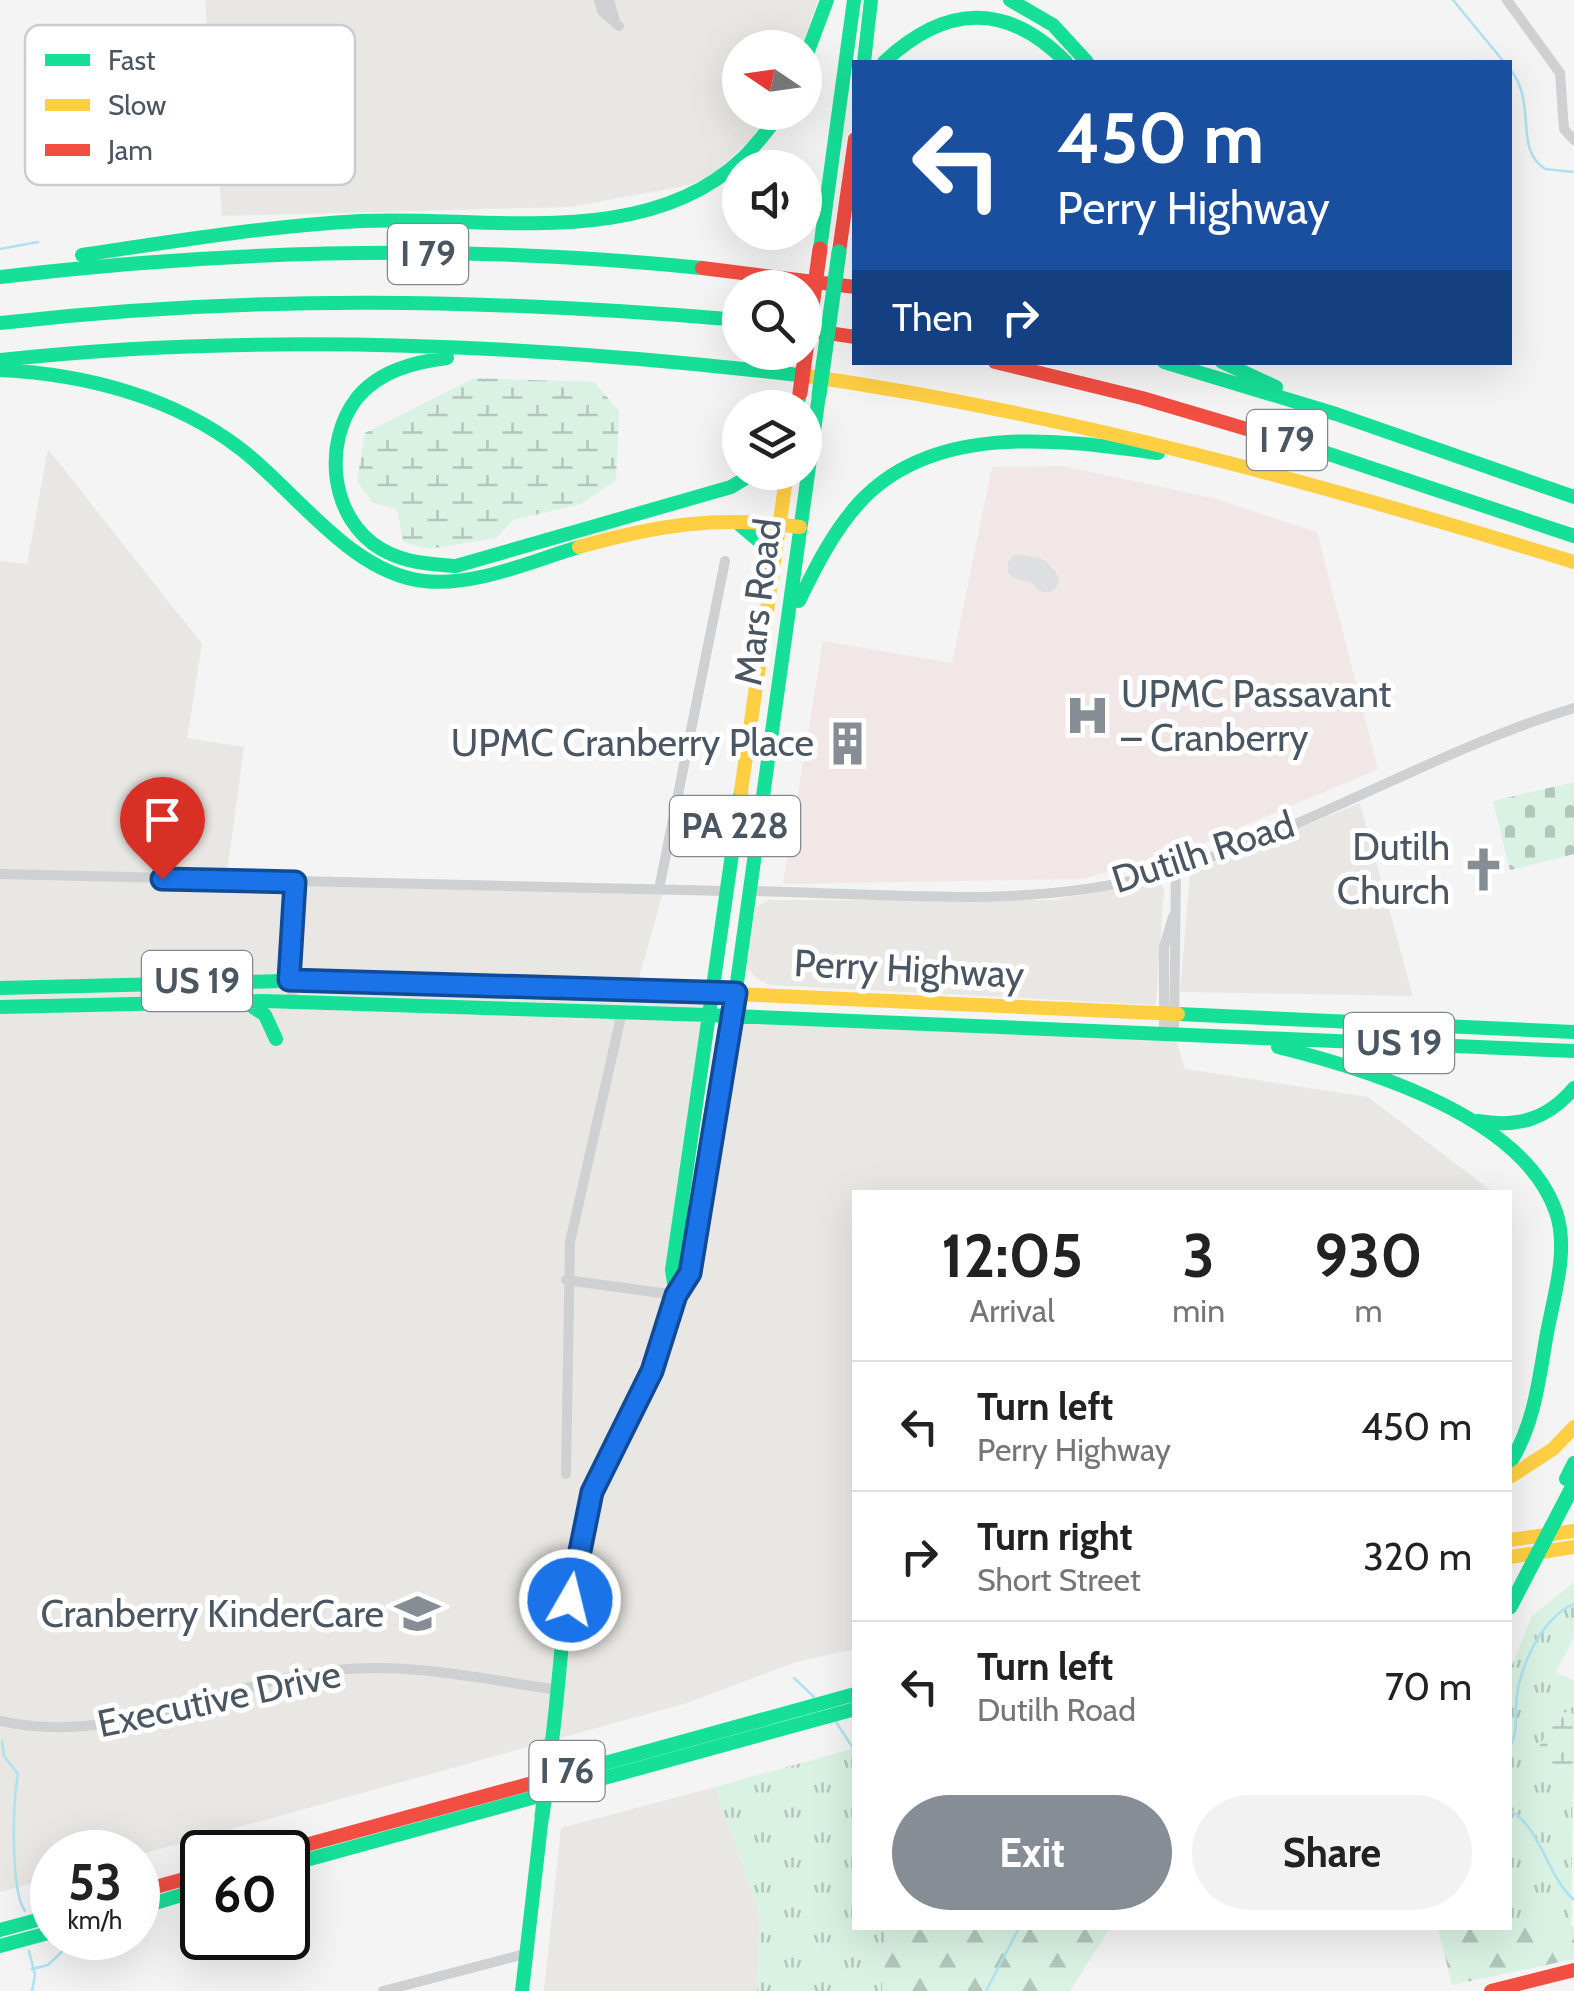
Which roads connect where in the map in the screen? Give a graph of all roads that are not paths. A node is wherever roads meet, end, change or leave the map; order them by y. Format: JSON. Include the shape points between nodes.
{"nodes":[{"id":1,"x":599,"y":0,"type":"edge"},
{"id":2,"x":609,"y":0,"type":"edge"},
{"id":3,"x":827,"y":0,"type":"edge"},
{"id":4,"x":854,"y":0,"type":"edge"},
{"id":5,"x":872,"y":0,"type":"edge"},
{"id":6,"x":996,"y":0,"type":"edge"},
{"id":7,"x":1508,"y":0,"type":"edge"},
{"id":8,"x":1015,"y":3,"type":"edge"},
{"id":9,"x":816,"y":30,"type":"edge"},
{"id":10,"x":864,"y":60,"type":"edge"},
{"id":11,"x":886,"y":60,"type":"edge"},
{"id":12,"x":1064,"y":60,"type":"edge"},
{"id":13,"x":1086,"y":60,"type":"edge"},
{"id":14,"x":767,"y":130,"type":"edge"},
{"id":15,"x":1574,"y":140,"type":"edge"},
{"id":16,"x":852,"y":160,"type":"edge"},
{"id":17,"x":0,"y":268,"type":"edge"},
{"id":18,"x":726,"y":270,"type":"edge"},
{"id":19,"x":822,"y":276,"type":"edge"},
{"id":20,"x":0,"y":277,"type":"edge"},
{"id":21,"x":852,"y":278,"type":"edge"},
{"id":22,"x":822,"y":282,"type":"edge"},
{"id":23,"x":852,"y":287,"type":"edge"},
{"id":24,"x":722,"y":319,"type":"edge"},
{"id":25,"x":0,"y":324,"type":"edge"},
{"id":26,"x":822,"y":332,"type":"edge"},
{"id":27,"x":852,"y":337,"type":"edge"},
{"id":28,"x":567,"y":355,"type":"junction"},
{"id":29,"x":0,"y":360,"type":"edge"},
{"id":30,"x":1007,"y":365,"type":"edge"},
{"id":31,"x":1174,"y":365,"type":"edge"},
{"id":32,"x":1229,"y":365,"type":"edge"},
{"id":33,"x":0,"y":370,"type":"edge"},
{"id":34,"x":799,"y":390,"type":"edge"},
{"id":35,"x":1336,"y":414,"type":"junction"},
{"id":36,"x":1243,"y":466,"type":"junction"},
{"id":37,"x":722,"y":487,"type":"edge"},
{"id":38,"x":785,"y":490,"type":"edge"},
{"id":39,"x":1574,"y":497,"type":"edge"},
{"id":40,"x":780,"y":523,"type":"junction"},
{"id":41,"x":740,"y":525,"type":"junction"},
{"id":42,"x":800,"y":526,"type":"junction"},
{"id":43,"x":1574,"y":536,"type":"edge"},
{"id":44,"x":725,"y":561,"type":"dead end"},
{"id":45,"x":1574,"y":562,"type":"edge"},
{"id":46,"x":772,"y":570,"type":"junction"},
{"id":47,"x":788,"y":627,"type":"junction"},
{"id":48,"x":1574,"y":708,"type":"edge"},
{"id":49,"x":1176,"y":868,"type":"junction"},
{"id":50,"x":0,"y":874,"type":"edge"},
{"id":51,"x":295,"y":882,"type":"junction"},
{"id":52,"x":659,"y":889,"type":"junction"},
{"id":53,"x":726,"y":891,"type":"junction"},
{"id":54,"x":750,"y":891,"type":"junction"},
{"id":55,"x":289,"y":980,"type":"junction"},
{"id":56,"x":0,"y":988,"type":"edge"},
{"id":57,"x":712,"y":993,"type":"junction"},
{"id":58,"x":736,"y":993,"type":"junction"},
{"id":59,"x":244,"y":1001,"type":"junction"},
{"id":60,"x":288,"y":1002,"type":"junction"},
{"id":61,"x":0,"y":1007,"type":"edge"},
{"id":62,"x":622,"y":1012,"type":"junction"},
{"id":63,"x":733,"y":1015,"type":"junction"},
{"id":64,"x":1167,"y":1015,"type":"junction"},
{"id":65,"x":709,"y":1016,"type":"junction"},
{"id":66,"x":1574,"y":1032,"type":"edge"},
{"id":67,"x":1169,"y":1033,"type":"junction"},
{"id":68,"x":1223,"y":1036,"type":"junction"},
{"id":69,"x":276,"y":1039,"type":"dead end"},
{"id":70,"x":1574,"y":1050,"type":"edge"},
{"id":71,"x":1574,"y":1088,"type":"edge"},
{"id":72,"x":1444,"y":1110,"type":"junction"},
{"id":73,"x":566,"y":1280,"type":"junction"},
{"id":74,"x":676,"y":1295,"type":"junction"},
{"id":75,"x":1574,"y":1427,"type":"edge"},
{"id":76,"x":1512,"y":1460,"type":"edge"},
{"id":77,"x":1574,"y":1462,"type":"edge"},
{"id":78,"x":566,"y":1474,"type":"dead end"},
{"id":79,"x":1512,"y":1476,"type":"edge"},
{"id":80,"x":1570,"y":1482,"type":"edge"},
{"id":81,"x":1574,"y":1531,"type":"edge"},
{"id":82,"x":1512,"y":1540,"type":"edge"},
{"id":83,"x":1574,"y":1547,"type":"edge"},
{"id":84,"x":1512,"y":1559,"type":"edge"},
{"id":85,"x":1512,"y":1582,"type":"edge"},
{"id":86,"x":1512,"y":1603,"type":"edge"},
{"id":87,"x":558,"y":1690,"type":"junction"},
{"id":88,"x":852,"y":1695,"type":"edge"},
{"id":89,"x":852,"y":1710,"type":"edge"},
{"id":90,"x":0,"y":1721,"type":"edge"},
{"id":91,"x":310,"y":1844,"type":"edge"},
{"id":92,"x":310,"y":1859,"type":"edge"},
{"id":93,"x":30,"y":1922,"type":"edge"},
{"id":94,"x":0,"y":1930,"type":"edge"},
{"id":95,"x":30,"y":1938,"type":"edge"},
{"id":96,"x":0,"y":1946,"type":"edge"},
{"id":97,"x":526,"y":1954,"type":"junction"},
{"id":98,"x":1574,"y":1970,"type":"edge"},
{"id":99,"x":383,"y":1991,"type":"edge"},
{"id":100,"x":522,"y":1991,"type":"edge"},
{"id":101,"x":1491,"y":1991,"type":"edge"}],
"edges":[{"from":1,"to":2,"type":"street","via":[[619,26]]},
{"from":3,"to":9,"type":"main road"},
{"from":4,"to":34,"type":"main road","bridge":true},
{"from":5,"to":10,"type":"main road"},
{"from":6,"to":8,"type":"main road"},
{"from":7,"to":15,"type":"street","via":[[1560,73],[1564,128]]},
{"from":8,"to":13,"type":"main road","via":[[1065,35]]},
{"from":11,"to":12,"type":"main road","via":[[919,32],[974,15],[1033,31]]},
{"from":14,"to":17,"type":"main road","via":[[738,164],[704,189],[636,212],[570,222],[364,220]]},
{"from":16,"to":42,"type":"main road","name":"Mars Road","number":"PA 228","bridge":true},
{"from":18,"to":20,"type":"main road","number":"I 79","via":[[386,254],[222,256]]},
{"from":19,"to":21,"type":"main road"},
{"from":22,"to":23,"type":"main road","number":"I 79"},
{"from":24,"to":25,"type":"main road","number":"I 79","via":[[415,299],[200,305]]},
{"from":26,"to":27,"type":"main road"},
{"from":28,"to":29,"type":"main road","via":[[344,346]]},
{"from":28,"to":36,"type":"main road","via":[[898,389],[1084,425]]},
{"from":28,"to":37,"type":"main road","via":[[423,361],[388,372],[368,388],[344,422],[334,466],[341,502],[368,544],[411,564],[456,566]]},
{"from":30,"to":43,"type":"main road","number":"I 79","via":[[1284,439]]},
{"from":31,"to":35,"type":"main road","number":"I 79"},
{"from":32,"to":35,"type":"main road"},
{"from":33,"to":41,"type":"main road","via":[[117,389],[212,429],[253,456],[368,562],[425,583],[456,582],[659,525]]},
{"from":35,"to":39,"type":"main road","number":"I 79"},
{"from":36,"to":45,"type":"main road"},
{"from":36,"to":47,"type":"main road","via":[[1041,441],[973,443],[923,458],[882,482],[838,523],[818,552]]},
{"from":38,"to":40,"type":"main road","name":"Mars Road","number":"PA 228"},
{"from":40,"to":41,"type":"main road"},
{"from":40,"to":42,"type":"main road"},
{"from":40,"to":46,"type":"main road","name":"Mars Road","number":"PA 228"},
{"from":41,"to":46,"type":"main road","via":[[760,542]]},
{"from":42,"to":47,"type":"main road","name":"Mars Road","number":"PA 228"},
{"from":44,"to":52,"type":"street","name":"Mars Road"},
{"from":46,"to":53,"type":"main road","name":"Mars Road","number":"PA 228"},
{"from":47,"to":54,"type":"main road","name":"Mars Road","number":"PA 228"},
{"from":48,"to":49,"type":"street","name":"Dutilh Road"},
{"from":49,"to":54,"type":"street","name":"Dutilh Road","via":[[1099,887],[1030,894]]},
{"from":49,"to":64,"type":"street","via":[[1166,931]]},
{"from":50,"to":51,"type":"street"},
{"from":51,"to":52,"type":"street"},
{"from":51,"to":55,"type":"street"},
{"from":52,"to":53,"type":"street"},
{"from":53,"to":57,"type":"main road","name":"Mars Road","number":"PA 228"},
{"from":54,"to":58,"type":"main road","name":"Mars Road","number":"PA 228"},
{"from":55,"to":56,"type":"main road","name":"Perry Highway","number":"US 19"},
{"from":55,"to":57,"type":"main road","name":"Perry Highway","number":"US 19"},
{"from":55,"to":60,"type":"street"},
{"from":57,"to":58,"type":"main road","name":"Perry Highway","number":"US 19"},
{"from":57,"to":65,"type":"main road","number":"PA 228"},
{"from":58,"to":63,"type":"main road","name":"Mars Road","number":"PA 228"},
{"from":58,"to":64,"type":"main road","name":"Perry Highway","number":"US 19"},
{"from":59,"to":60,"type":"main road","name":"Perry Highway","number":"US 19"},
{"from":59,"to":61,"type":"main road","name":"Perry Highway","number":"US 19"},
{"from":59,"to":69,"type":"main road","via":[[265,1015]]},
{"from":60,"to":62,"type":"main road","name":"Perry Highway","number":"US 19"},
{"from":62,"to":65,"type":"main road","name":"Perry Highway","number":"US 19"},
{"from":62,"to":73,"type":"street","via":[[580,1184]]},
{"from":63,"to":65,"type":"main road","name":"Perry Highway","number":"US 19"},
{"from":63,"to":67,"type":"main road","name":"Perry Highway","number":"US 19"},
{"from":63,"to":74,"type":"main road","name":"Mars Road","via":[[690,1273]]},
{"from":64,"to":66,"type":"main road","name":"Perry Highway","number":"US 19"},
{"from":64,"to":67,"type":"street"},
{"from":65,"to":74,"type":"main road","via":[[672,1270]]},
{"from":67,"to":68,"type":"main road","name":"Perry Highway","number":"US 19"},
{"from":68,"to":70,"type":"main road","name":"Perry Highway","number":"US 19"},
{"from":68,"to":72,"type":"main road","via":[[1332,1061]]},
{"from":71,"to":72,"type":"main road","via":[[1552,1112],[1520,1124],[1492,1124]]},
{"from":72,"to":76,"type":"main road","via":[[1527,1162],[1558,1224],[1558,1273],[1534,1408]]},
{"from":73,"to":74,"type":"street"},
{"from":73,"to":78,"type":"street"},
{"from":74,"to":87,"type":"main road","via":[[658,1358],[587,1508]]},
{"from":75,"to":79,"type":"main road"},
{"from":77,"to":80,"type":"main road"},
{"from":80,"to":85,"type":"main road"},
{"from":80,"to":86,"type":"main road","bridge":true},
{"from":81,"to":82,"type":"main road"},
{"from":83,"to":84,"type":"main road"},
{"from":87,"to":90,"type":"street","name":"Executive Drive","via":[[408,1669],[348,1669],[111,1725],[53,1729]]},
{"from":87,"to":97,"type":"main road","bridge":true},
{"from":88,"to":91,"type":"main road","number":"I 76"},
{"from":89,"to":92,"type":"main road","number":"I 76"},
{"from":93,"to":94,"type":"main road"},
{"from":95,"to":96,"type":"main road"},
{"from":97,"to":99,"type":"street"},
{"from":97,"to":100,"type":"main road"},
{"from":98,"to":101,"type":"main road"}]}
